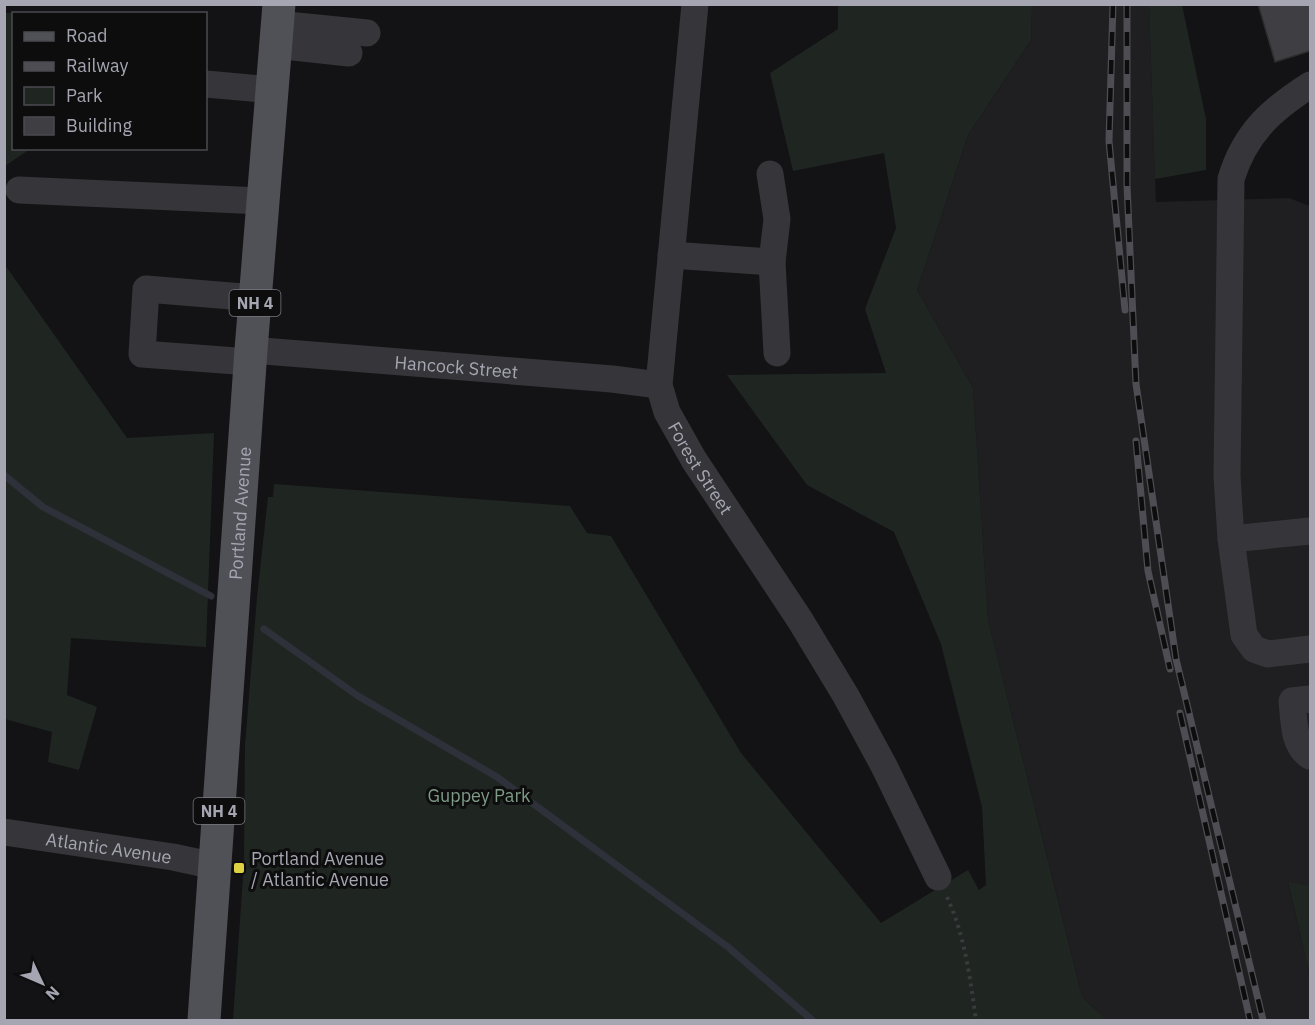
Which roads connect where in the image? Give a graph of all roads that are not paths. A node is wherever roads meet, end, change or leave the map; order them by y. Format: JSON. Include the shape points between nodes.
{"nodes":[{"id":1,"x":695,"y":4,"type":"edge"},
{"id":2,"x":277,"y":25,"type":"edge"},
{"id":3,"x":367,"y":33,"type":"dead end"},
{"id":4,"x":349,"y":53,"type":"dead end"},
{"id":5,"x":207,"y":84,"type":"edge"},
{"id":6,"x":1311,"y":85,"type":"edge"},
{"id":7,"x":272,"y":90,"type":"junction"},
{"id":8,"x":770,"y":174,"type":"dead end"},
{"id":9,"x":19,"y":190,"type":"dead end"},
{"id":10,"x":263,"y":201,"type":"junction"},
{"id":11,"x":670,"y":255,"type":"junction"},
{"id":12,"x":772,"y":262,"type":"junction"},
{"id":13,"x":255,"y":298,"type":"junction"},
{"id":14,"x":777,"y":353,"type":"dead end"},
{"id":15,"x":251,"y":356,"type":"junction"},
{"id":16,"x":659,"y":385,"type":"junction"},
{"id":17,"x":1311,"y":531,"type":"edge"},
{"id":18,"x":1231,"y":539,"type":"junction"},
{"id":19,"x":1311,"y":649,"type":"edge"},
{"id":20,"x":1311,"y":699,"type":"edge"},
{"id":21,"x":1311,"y":756,"type":"edge"},
{"id":22,"x":4,"y":832,"type":"edge"},
{"id":23,"x":215,"y":866,"type":"junction"},
{"id":24,"x":938,"y":877,"type":"road end"},
{"id":25,"x":204,"y":1020,"type":"edge"}],
"edges":[{"from":1,"to":11,"type":"street","name":"Forest Street"},
{"from":2,"to":3,"type":"street"},
{"from":2,"to":4,"type":"street"},
{"from":2,"to":7,"type":"main road","name":"Portland Avenue","number":"NH 4"},
{"from":5,"to":7,"type":"street"},
{"from":6,"to":18,"type":"street","via":[[1286,100],[1250,137],[1231,179],[1227,464]]},
{"from":7,"to":10,"type":"main road","name":"Portland Avenue","number":"NH 4"},
{"from":8,"to":12,"type":"street","via":[[777,219]]},
{"from":9,"to":10,"type":"street"},
{"from":10,"to":13,"type":"main road","name":"Portland Avenue","number":"NH 4"},
{"from":11,"to":12,"type":"street"},
{"from":11,"to":16,"type":"street","name":"Forest Street"},
{"from":12,"to":14,"type":"street"},
{"from":13,"to":15,"type":"main road","name":"Portland Avenue","number":"NH 4"},
{"from":13,"to":15,"type":"street","name":"Hancock Street","via":[[146,289],[142,354]]},
{"from":15,"to":16,"type":"street","name":"Hancock Street"},
{"from":15,"to":23,"type":"main road","name":"Portland Avenue","number":"NH 4"},
{"from":16,"to":24,"type":"street","name":"Forest Street","via":[[667,412],[694,460],[801,620],[846,696]]},
{"from":17,"to":18,"type":"street"},
{"from":18,"to":19,"type":"street","via":[[1244,636],[1249,643],[1268,654]]},
{"from":20,"to":21,"type":"street","via":[[1292,701],[1297,739]]},
{"from":22,"to":23,"type":"street","name":"Atlantic Avenue"},
{"from":23,"to":25,"type":"main road","name":"Portland Avenue","number":"NH 4"}]}
